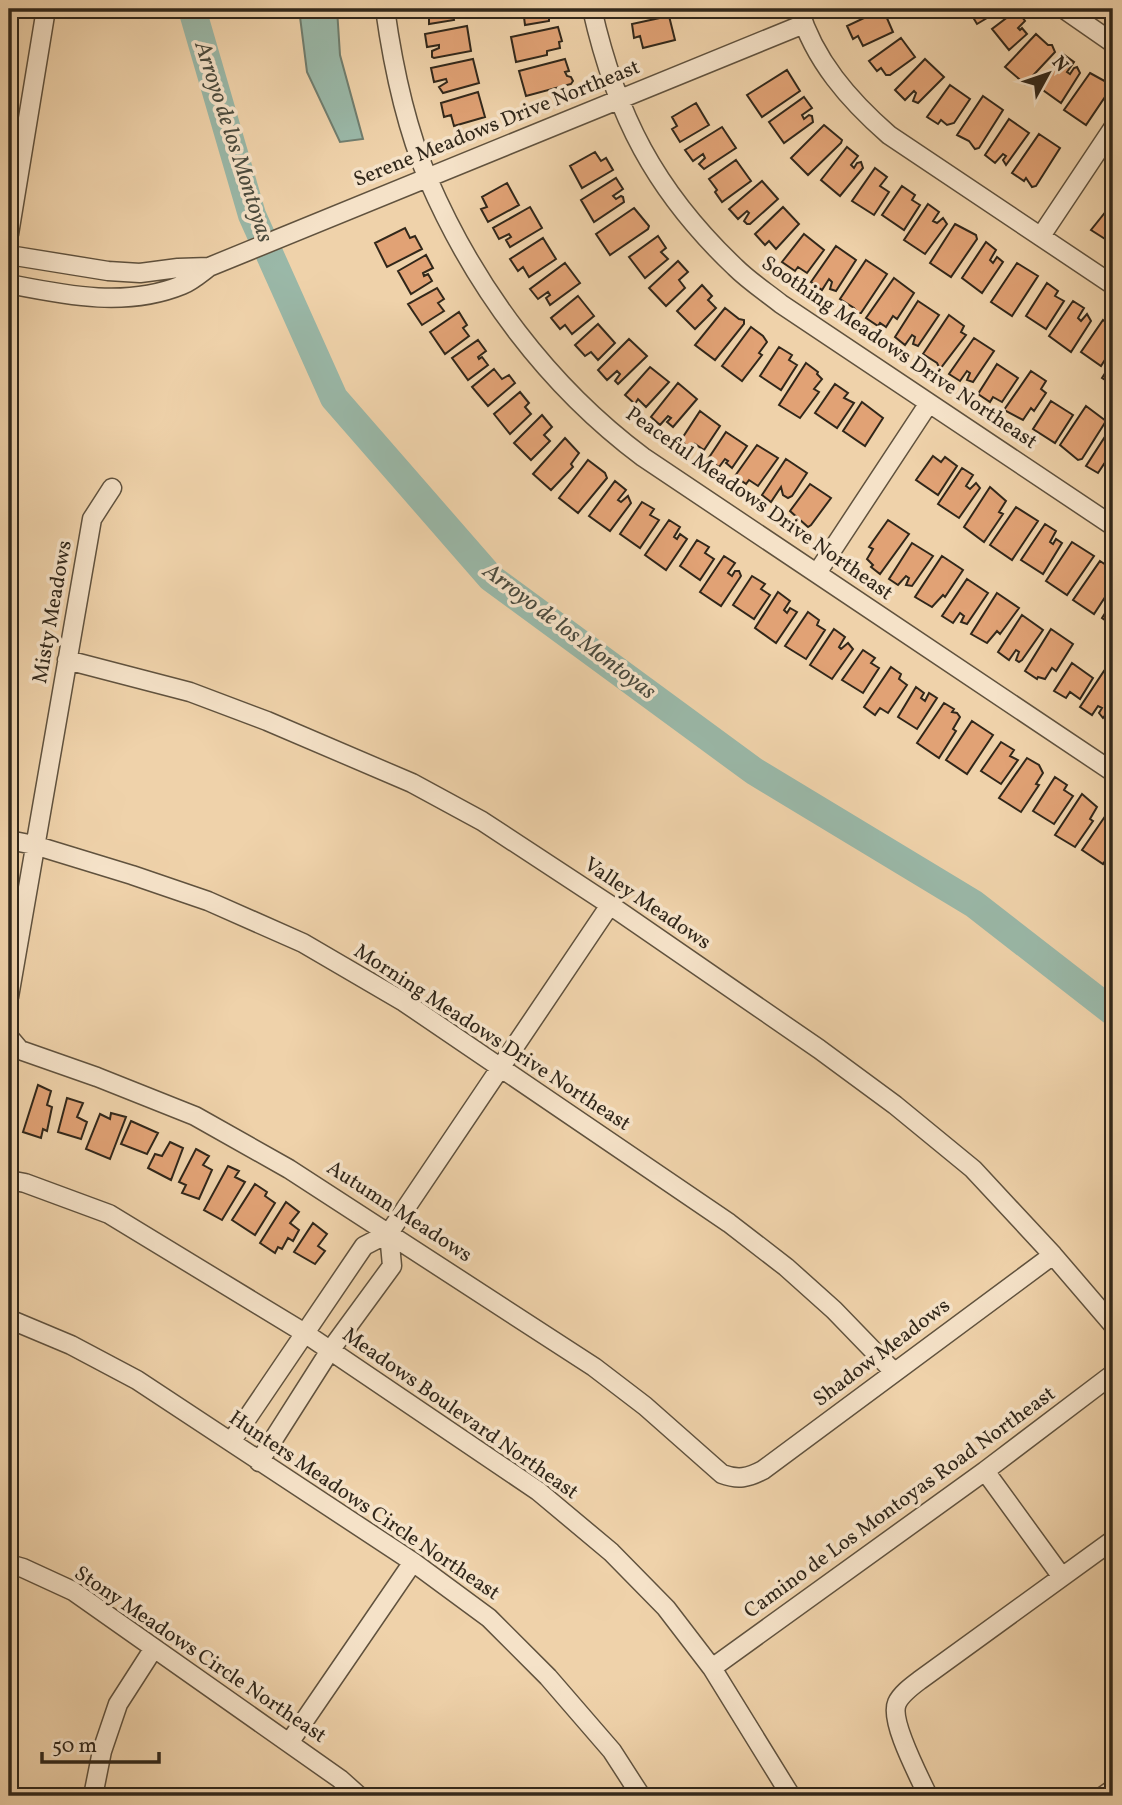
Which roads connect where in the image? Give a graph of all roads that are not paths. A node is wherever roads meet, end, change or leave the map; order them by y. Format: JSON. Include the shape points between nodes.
{"nodes":[{"id":1,"x":46,"y":9,"type":"edge"},
{"id":2,"x":386,"y":9,"type":"edge"},
{"id":3,"x":592,"y":9,"type":"edge"},
{"id":4,"x":1064,"y":9,"type":"edge"},
{"id":5,"x":801,"y":16,"type":"edge"},
{"id":6,"x":1113,"y":43,"type":"edge"},
{"id":7,"x":618,"y":99,"type":"junction"},
{"id":8,"x":1113,"y":128,"type":"edge"},
{"id":9,"x":427,"y":177,"type":"junction"},
{"id":10,"x":9,"y":234,"type":"edge"},
{"id":11,"x":1041,"y":236,"type":"junction"},
{"id":12,"x":9,"y":255,"type":"edge"},
{"id":13,"x":217,"y":265,"type":"junction"},
{"id":14,"x":9,"y":284,"type":"edge"},
{"id":15,"x":1113,"y":285,"type":"edge"},
{"id":16,"x":929,"y":403,"type":"junction"},
{"id":17,"x":112,"y":488,"type":"dead end"},
{"id":18,"x":1113,"y":526,"type":"edge"},
{"id":19,"x":817,"y":573,"type":"junction"},
{"id":20,"x":67,"y":660,"type":"junction"},
{"id":21,"x":1113,"y":772,"type":"edge"},
{"id":22,"x":9,"y":840,"type":"edge"},
{"id":23,"x":34,"y":845,"type":"junction"},
{"id":24,"x":610,"y":905,"type":"junction"},
{"id":25,"x":9,"y":997,"type":"edge"},
{"id":26,"x":9,"y":1037,"type":"edge"},
{"id":27,"x":500,"y":1068,"type":"junction"},
{"id":28,"x":9,"y":1180,"type":"edge"},
{"id":29,"x":389,"y":1233,"type":"junction"},
{"id":30,"x":1053,"y":1255,"type":"junction"},
{"id":31,"x":9,"y":1319,"type":"edge"},
{"id":32,"x":1113,"y":1325,"type":"edge"},
{"id":33,"x":303,"y":1332,"type":"junction"},
{"id":34,"x":329,"y":1352,"type":"junction"},
{"id":35,"x":894,"y":1372,"type":"junction"},
{"id":36,"x":1113,"y":1374,"type":"edge"},
{"id":37,"x":231,"y":1442,"type":"junction"},
{"id":38,"x":259,"y":1462,"type":"junction"},
{"id":39,"x":985,"y":1471,"type":"junction"},
{"id":40,"x":735,"y":1479,"type":"joint"},
{"id":41,"x":1113,"y":1540,"type":"edge"},
{"id":42,"x":413,"y":1562,"type":"junction"},
{"id":43,"x":9,"y":1564,"type":"edge"},
{"id":44,"x":1062,"y":1577,"type":"junction"},
{"id":45,"x":154,"y":1648,"type":"junction"},
{"id":46,"x":712,"y":1668,"type":"junction"},
{"id":47,"x":289,"y":1743,"type":"junction"},
{"id":48,"x":1113,"y":1789,"type":"edge"},
{"id":49,"x":93,"y":1796,"type":"edge"},
{"id":50,"x":359,"y":1796,"type":"edge"},
{"id":51,"x":641,"y":1796,"type":"edge"},
{"id":52,"x":791,"y":1796,"type":"edge"},
{"id":53,"x":928,"y":1796,"type":"edge"},
{"id":54,"x":1103,"y":1796,"type":"edge"}],
"edges":[{"from":1,"to":10,"type":"street"},
{"from":2,"to":9,"type":"street","name":"Peaceful Meadows Drive Northeast","via":[[403,103]]},
{"from":3,"to":7,"type":"street","name":"Soothing Meadows Drive Northeast"},
{"from":4,"to":6,"type":"street"},
{"from":5,"to":7,"type":"street","name":"Serene Meadows Drive Northeast"},
{"from":5,"to":11,"type":"street","via":[[827,67],[865,114],[889,135]]},
{"from":7,"to":9,"type":"street","name":"Serene Meadows Drive Northeast"},
{"from":7,"to":16,"type":"street","name":"Soothing Meadows Drive Northeast","via":[[662,183],[736,269]]},
{"from":8,"to":11,"type":"street"},
{"from":9,"to":13,"type":"street","name":"Serene Meadows Drive Northeast"},
{"from":9,"to":19,"type":"street","name":"Peaceful Meadows Drive Northeast","via":[[468,261],[513,328],[562,385],[614,436]]},
{"from":11,"to":15,"type":"street"},
{"from":12,"to":13,"type":"street","name":"Serene Meadows Drive Northeast","via":[[140,273]]},
{"from":13,"to":14,"type":"street","name":"Serene Meadows Drive Northeast","via":[[184,285],[118,298],[75,297]]},
{"from":16,"to":18,"type":"street","name":"Soothing Meadows Drive Northeast"},
{"from":16,"to":19,"type":"street"},
{"from":17,"to":20,"type":"street","name":"Misty Meadows","via":[[92,519]]},
{"from":19,"to":21,"type":"street","name":"Peaceful Meadows Drive Northeast"},
{"from":20,"to":23,"type":"street","name":"Misty Meadows"},
{"from":20,"to":24,"type":"street","name":"Valley Meadows","via":[[190,692],[412,783],[482,821]]},
{"from":22,"to":23,"type":"street","name":"Morning Meadows Drive Northeast"},
{"from":23,"to":25,"type":"street","name":"Misty Meadows"},
{"from":23,"to":27,"type":"street","name":"Morning Meadows Drive Northeast","via":[[208,901],[303,943],[404,1002]]},
{"from":24,"to":27,"type":"street"},
{"from":24,"to":30,"type":"street","name":"Valley Meadows","via":[[895,1105],[973,1169]]},
{"from":26,"to":29,"type":"street","name":"Autumn Meadows","via":[[20,1050],[195,1116]]},
{"from":27,"to":29,"type":"street"},
{"from":27,"to":35,"type":"street","name":"Morning Meadows Drive Northeast","via":[[729,1223],[834,1310]]},
{"from":28,"to":33,"type":"street","name":"Meadows Boulevard Northeast","via":[[109,1214]]},
{"from":29,"to":33,"type":"street","via":[[364,1246]]},
{"from":29,"to":34,"type":"street","via":[[392,1266]]},
{"from":29,"to":40,"type":"street","name":"Autumn Meadows","via":[[594,1367],[722,1474]]},
{"from":30,"to":32,"type":"street","name":"Valley Meadows"},
{"from":30,"to":35,"type":"street","name":"Shadow Meadows"},
{"from":31,"to":37,"type":"street","name":"Hunters Meadows Circle Northeast","via":[[137,1380]]},
{"from":33,"to":34,"type":"street","name":"Meadows Boulevard Northeast"},
{"from":33,"to":37,"type":"street"},
{"from":34,"to":38,"type":"street"},
{"from":34,"to":46,"type":"street","name":"Meadows Boulevard Northeast","via":[[538,1490],[611,1552],[666,1608]]},
{"from":35,"to":40,"type":"street","name":"Shadow Meadows","via":[[763,1470]]},
{"from":36,"to":39,"type":"street","name":"Camino de Los Montoyas Road Northeast"},
{"from":37,"to":38,"type":"street","name":"Hunters Meadows Circle Northeast"},
{"from":38,"to":42,"type":"street","name":"Hunters Meadows Circle Northeast"},
{"from":39,"to":44,"type":"street"},
{"from":39,"to":46,"type":"street","name":"Camino de Los Montoyas Road Northeast"},
{"from":41,"to":44,"type":"street"},
{"from":42,"to":47,"type":"street"},
{"from":42,"to":51,"type":"street","name":"Hunters Meadows Circle Northeast","via":[[489,1618],[548,1677],[612,1752]]},
{"from":43,"to":45,"type":"street","name":"Stony Meadows Circle Northeast","via":[[73,1591]]},
{"from":44,"to":53,"type":"street","via":[[920,1679],[896,1704],[904,1743]]},
{"from":45,"to":47,"type":"street","name":"Stony Meadows Circle Northeast"},
{"from":45,"to":49,"type":"street","via":[[118,1704]]},
{"from":46,"to":52,"type":"street","name":"Meadows Boulevard Northeast"},
{"from":47,"to":50,"type":"street","name":"Stony Meadows Circle Northeast"},
{"from":48,"to":54,"type":"street"}]}
